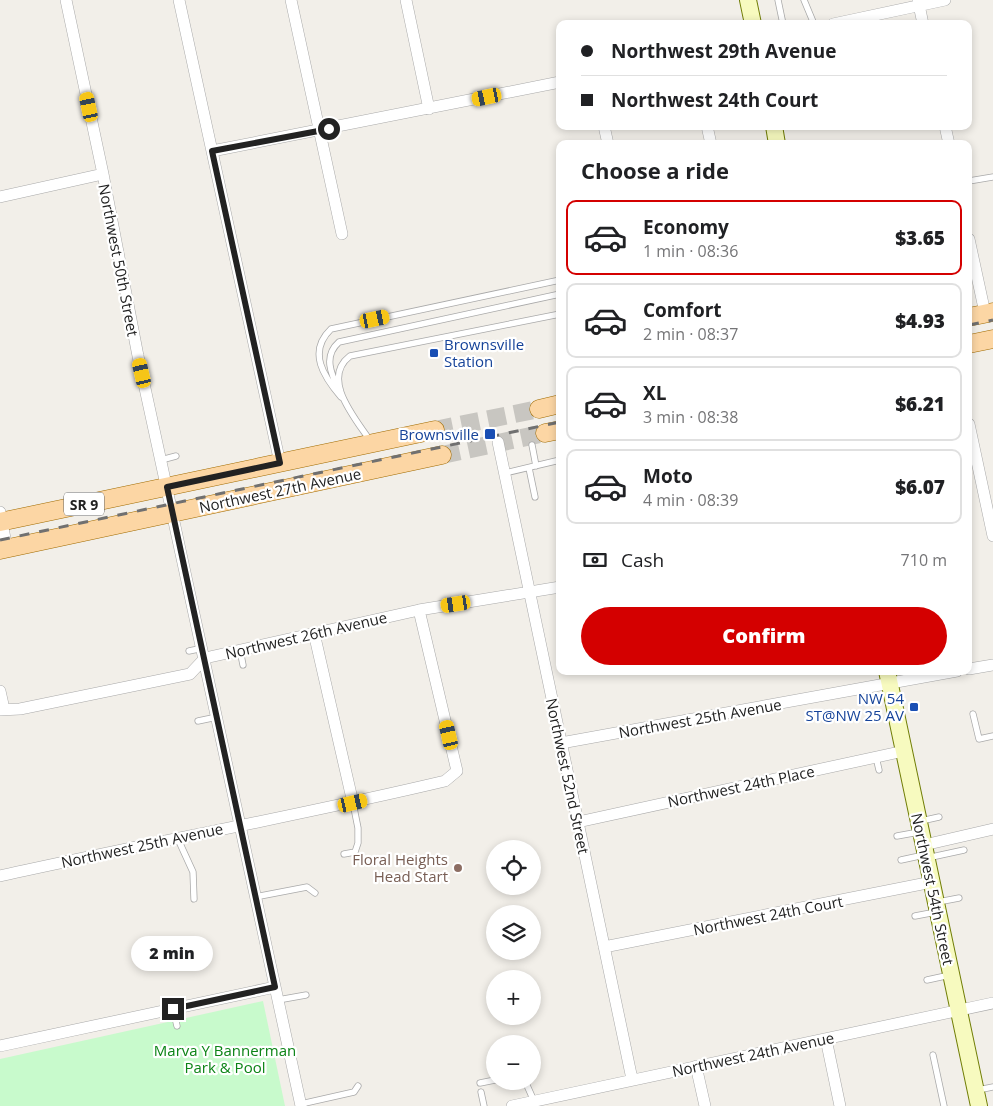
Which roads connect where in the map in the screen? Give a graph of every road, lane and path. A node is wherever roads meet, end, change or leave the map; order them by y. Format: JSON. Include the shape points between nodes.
{"nodes":[{"id":1,"x":66,"y":0,"type":"edge"},
{"id":2,"x":179,"y":0,"type":"edge"},
{"id":3,"x":291,"y":0,"type":"edge"},
{"id":4,"x":406,"y":0,"type":"edge"},
{"id":5,"x":748,"y":0,"type":"edge"},
{"id":6,"x":778,"y":0,"type":"edge"},
{"id":7,"x":804,"y":0,"type":"edge"},
{"id":8,"x":945,"y":0,"type":"edge"},
{"id":9,"x":919,"y":3,"type":"edge"},
{"id":10,"x":752,"y":20,"type":"edge"},
{"id":11,"x":781,"y":20,"type":"edge"},
{"id":12,"x":812,"y":20,"type":"edge"},
{"id":13,"x":849,"y":20,"type":"edge"},
{"id":14,"x":922,"y":20,"type":"edge"},
{"id":15,"x":556,"y":83,"type":"edge"},
{"id":16,"x":429,"y":109,"type":"junction"},
{"id":17,"x":319,"y":131,"type":"junction"},
{"id":18,"x":212,"y":151,"type":"junction"},
{"id":19,"x":103,"y":174,"type":"junction"},
{"id":20,"x":993,"y":177,"type":"edge"},
{"id":21,"x":972,"y":180,"type":"edge"},
{"id":22,"x":0,"y":196,"type":"edge"},
{"id":23,"x":342,"y":234,"type":"dead end"},
{"id":24,"x":972,"y":257,"type":"edge"},
{"id":25,"x":556,"y":281,"type":"edge"},
{"id":26,"x":556,"y":295,"type":"edge"},
{"id":27,"x":982,"y":314,"type":"edge"},
{"id":28,"x":556,"y":315,"type":"edge"},
{"id":29,"x":993,"y":339,"type":"edge"},
{"id":30,"x":972,"y":343,"type":"edge"},
{"id":31,"x":342,"y":399,"type":"junction"},
{"id":32,"x":556,"y":405,"type":"edge"},
{"id":33,"x":539,"y":409,"type":"tunnel mouth"},
{"id":34,"x":435,"y":430,"type":"tunnel mouth"},
{"id":35,"x":972,"y":438,"type":"edge"},
{"id":36,"x":498,"y":442,"type":"dead end"},
{"id":37,"x":372,"y":444,"type":"junction"},
{"id":38,"x":532,"y":446,"type":"dead end"},
{"id":39,"x":442,"y":455,"type":"tunnel mouth"},
{"id":40,"x":176,"y":456,"type":"dead end"},
{"id":41,"x":161,"y":460,"type":"junction"},
{"id":42,"x":556,"y":461,"type":"edge"},
{"id":43,"x":280,"y":463,"type":"junction"},
{"id":44,"x":536,"y":466,"type":"junction"},
{"id":45,"x":528,"y":468,"type":"junction"},
{"id":46,"x":362,"y":472,"type":"junction"},
{"id":47,"x":505,"y":473,"type":"junction"},
{"id":48,"x":167,"y":487,"type":"junction"},
{"id":49,"x":535,"y":497,"type":"dead end"},
{"id":50,"x":173,"y":513,"type":"junction"},
{"id":51,"x":1,"y":518,"type":"edge"},
{"id":52,"x":993,"y":536,"type":"edge"},
{"id":53,"x":4,"y":550,"type":"edge"},
{"id":54,"x":556,"y":588,"type":"edge"},
{"id":55,"x":530,"y":593,"type":"junction"},
{"id":56,"x":419,"y":610,"type":"junction"},
{"id":57,"x":314,"y":633,"type":"junction"},
{"id":58,"x":240,"y":650,"type":"junction"},
{"id":59,"x":189,"y":651,"type":"dead end"},
{"id":60,"x":204,"y":653,"type":"junction"},
{"id":61,"x":243,"y":665,"type":"dead end"},
{"id":62,"x":993,"y":665,"type":"edge"},
{"id":63,"x":972,"y":668,"type":"edge"},
{"id":64,"x":915,"y":675,"type":"edge"},
{"id":65,"x":889,"y":677,"type":"edge"},
{"id":66,"x":0,"y":690,"type":"edge"},
{"id":67,"x":2,"y":709,"type":"edge"},
{"id":68,"x":973,"y":714,"type":"dead end"},
{"id":69,"x":217,"y":717,"type":"junction"},
{"id":70,"x":198,"y":721,"type":"dead end"},
{"id":71,"x":993,"y":736,"type":"edge"},
{"id":72,"x":561,"y":743,"type":"junction"},
{"id":73,"x":904,"y":751,"type":"junction"},
{"id":74,"x":876,"y":757,"type":"junction"},
{"id":75,"x":879,"y":770,"type":"dead end"},
{"id":76,"x":353,"y":803,"type":"junction"},
{"id":77,"x":939,"y":817,"type":"dead end"},
{"id":78,"x":578,"y":822,"type":"junction"},
{"id":79,"x":240,"y":824,"type":"junction"},
{"id":80,"x":993,"y":830,"type":"edge"},
{"id":81,"x":897,"y":836,"type":"dead end"},
{"id":82,"x":177,"y":837,"type":"junction"},
{"id":83,"x":923,"y":842,"type":"junction"},
{"id":84,"x":964,"y":850,"type":"dead end"},
{"id":85,"x":344,"y":854,"type":"dead end"},
{"id":86,"x":901,"y":860,"type":"dead end"},
{"id":87,"x":0,"y":876,"type":"edge"},
{"id":88,"x":932,"y":882,"type":"junction"},
{"id":89,"x":315,"y":894,"type":"dead end"},
{"id":90,"x":255,"y":897,"type":"junction"},
{"id":91,"x":959,"y":898,"type":"dead end"},
{"id":92,"x":194,"y":899,"type":"dead end"},
{"id":93,"x":937,"y":907,"type":"junction"},
{"id":94,"x":915,"y":916,"type":"dead end"},
{"id":95,"x":604,"y":948,"type":"junction"},
{"id":96,"x":952,"y":975,"type":"junction"},
{"id":97,"x":927,"y":980,"type":"dead end"},
{"id":98,"x":275,"y":987,"type":"junction"},
{"id":99,"x":306,"y":994,"type":"dead end"},
{"id":100,"x":278,"y":1000,"type":"junction"},
{"id":101,"x":993,"y":1004,"type":"edge"},
{"id":102,"x":173,"y":1009,"type":"junction"},
{"id":103,"x":959,"y":1011,"type":"junction"},
{"id":104,"x":177,"y":1026,"type":"dead end"},
{"id":105,"x":826,"y":1039,"type":"junction"},
{"id":106,"x":0,"y":1046,"type":"edge"},
{"id":107,"x":932,"y":1055,"type":"dead end"},
{"id":108,"x":696,"y":1066,"type":"junction"},
{"id":109,"x":632,"y":1079,"type":"junction"},
{"id":110,"x":486,"y":1082,"type":"edge"},
{"id":111,"x":480,"y":1084,"type":"dead end"},
{"id":112,"x":358,"y":1086,"type":"dead end"},
{"id":113,"x":993,"y":1087,"type":"edge"},
{"id":114,"x":529,"y":1090,"type":"edge"},
{"id":115,"x":481,"y":1092,"type":"dead end"},
{"id":116,"x":978,"y":1098,"type":"edge"},
{"id":117,"x":534,"y":1104,"type":"edge"},
{"id":118,"x":301,"y":1105,"type":"edge"},
{"id":119,"x":484,"y":1106,"type":"edge"},
{"id":120,"x":512,"y":1106,"type":"edge"},
{"id":121,"x":705,"y":1106,"type":"edge"},
{"id":122,"x":840,"y":1106,"type":"edge"},
{"id":123,"x":944,"y":1106,"type":"edge"}],
"edges":[{"from":1,"to":19,"type":"street","name":"Northwest 50th Street"},
{"from":2,"to":18,"type":"street"},
{"from":3,"to":17,"type":"street"},
{"from":4,"to":16,"type":"street"},
{"from":5,"to":10,"type":"main road"},
{"from":6,"to":11,"type":"lane"},
{"from":7,"to":12,"type":"lane"},
{"from":8,"to":9,"type":"street"},
{"from":9,"to":13,"type":"street"},
{"from":9,"to":14,"type":"street"},
{"from":15,"to":16,"type":"street"},
{"from":16,"to":17,"type":"street"},
{"from":17,"to":18,"type":"street"},
{"from":17,"to":23,"type":"street"},
{"from":18,"to":43,"type":"street"},
{"from":19,"to":22,"type":"street"},
{"from":19,"to":41,"type":"street","name":"Northwest 50th Street"},
{"from":20,"to":21,"type":"lane"},
{"from":24,"to":27,"type":"street"},
{"from":25,"to":31,"type":"lane","via":[[331,329],[321,341],[321,364],[325,377]]},
{"from":26,"to":31,"type":"lane","via":[[338,342],[331,352],[329,365]]},
{"from":28,"to":31,"type":"lane","via":[[350,356],[342,362],[338,372]]},
{"from":29,"to":30,"type":"main road"},
{"from":31,"to":37,"type":"lane"},
{"from":32,"to":33,"type":"main road"},
{"from":34,"to":37,"type":"main road","name":"Northwest 27th Avenue","number":"SR 9"},
{"from":35,"to":52,"type":"street"},
{"from":36,"to":47,"type":"street","name":"Northwest 52nd Street"},
{"from":37,"to":43,"type":"main road","name":"Northwest 27th Avenue","number":"SR 9"},
{"from":37,"to":46,"type":"main road","via":[[375,462]]},
{"from":38,"to":44,"type":"lane"},
{"from":39,"to":46,"type":"main road","name":"Northwest 27th Avenue","number":"SR 9"},
{"from":40,"to":41,"type":"lane"},
{"from":41,"to":48,"type":"street","name":"Northwest 50th Street"},
{"from":42,"to":44,"type":"lane"},
{"from":43,"to":48,"type":"main road","name":"Northwest 27th Avenue","number":"SR 9"},
{"from":44,"to":45,"type":"lane"},
{"from":45,"to":47,"type":"lane"},
{"from":45,"to":49,"type":"lane"},
{"from":46,"to":50,"type":"main road","name":"Northwest 27th Avenue","number":"SR 9"},
{"from":47,"to":55,"type":"street","name":"Northwest 52nd Street"},
{"from":48,"to":50,"type":"street","name":"Northwest 50th Street"},
{"from":48,"to":51,"type":"main road","name":"Northwest 27th Avenue","number":"SR 9"},
{"from":50,"to":53,"type":"main road","name":"Northwest 27th Avenue","number":"SR 9"},
{"from":50,"to":60,"type":"street","name":"Northwest 50th Street"},
{"from":51,"to":53,"type":"street"},
{"from":54,"to":55,"type":"street","name":"Northwest 26th Avenue"},
{"from":55,"to":56,"type":"street","name":"Northwest 26th Avenue"},
{"from":55,"to":72,"type":"street","name":"Northwest 52nd Street"},
{"from":56,"to":57,"type":"street","name":"Northwest 26th Avenue"},
{"from":56,"to":76,"type":"street","name":"Northwest 25th Avenue","via":[[457,771],[445,781]]},
{"from":57,"to":58,"type":"street","name":"Northwest 26th Avenue"},
{"from":57,"to":76,"type":"street"},
{"from":58,"to":60,"type":"street","name":"Northwest 26th Avenue"},
{"from":58,"to":61,"type":"lane"},
{"from":59,"to":60,"type":"lane"},
{"from":60,"to":67,"type":"street","name":"Northwest 26th Avenue","via":[[190,674],[20,709]]},
{"from":60,"to":69,"type":"street","name":"Northwest 50th Street"},
{"from":62,"to":63,"type":"street"},
{"from":64,"to":65,"type":"street","name":"Northwest 25th Avenue"},
{"from":65,"to":72,"type":"street","name":"Northwest 25th Avenue"},
{"from":65,"to":73,"type":"main road","name":"Northwest 54th Street"},
{"from":66,"to":67,"type":"street"},
{"from":68,"to":71,"type":"lane","via":[[979,739]]},
{"from":69,"to":70,"type":"lane"},
{"from":69,"to":79,"type":"street","name":"Northwest 50th Street"},
{"from":72,"to":78,"type":"street","name":"Northwest 52nd Street"},
{"from":73,"to":74,"type":"street","name":"Northwest 24th Place"},
{"from":73,"to":83,"type":"main road","name":"Northwest 54th Street"},
{"from":74,"to":75,"type":"lane"},
{"from":74,"to":78,"type":"street","name":"Northwest 24th Place"},
{"from":76,"to":79,"type":"street","name":"Northwest 25th Avenue"},
{"from":76,"to":85,"type":"lane","via":[[358,844],[355,852]]},
{"from":77,"to":83,"type":"lane"},
{"from":78,"to":95,"type":"street","name":"Northwest 52nd Street"},
{"from":79,"to":82,"type":"street","name":"Northwest 25th Avenue"},
{"from":79,"to":90,"type":"street","name":"Northwest 50th Street"},
{"from":80,"to":83,"type":"street"},
{"from":81,"to":83,"type":"lane"},
{"from":82,"to":87,"type":"street","name":"Northwest 25th Avenue"},
{"from":82,"to":92,"type":"lane","via":[[193,872]]},
{"from":83,"to":84,"type":"lane"},
{"from":83,"to":86,"type":"lane"},
{"from":83,"to":88,"type":"main road","name":"Northwest 54th Street"},
{"from":88,"to":93,"type":"main road","name":"Northwest 54th Street"},
{"from":88,"to":95,"type":"street","name":"Northwest 24th Court"},
{"from":89,"to":90,"type":"lane","via":[[307,887]]},
{"from":90,"to":98,"type":"street","name":"Northwest 50th Street"},
{"from":91,"to":93,"type":"lane"},
{"from":93,"to":94,"type":"lane"},
{"from":93,"to":96,"type":"main road","name":"Northwest 54th Street"},
{"from":95,"to":109,"type":"street","name":"Northwest 52nd Street"},
{"from":96,"to":97,"type":"lane"},
{"from":96,"to":103,"type":"main road","name":"Northwest 54th Street"},
{"from":98,"to":100,"type":"street","name":"Northwest 50th Street"},
{"from":98,"to":102,"type":"street"},
{"from":99,"to":100,"type":"lane"},
{"from":100,"to":118,"type":"street","name":"Northwest 50th Street"},
{"from":101,"to":103,"type":"street","name":"Northwest 24th Avenue"},
{"from":102,"to":104,"type":"lane"},
{"from":102,"to":106,"type":"street"},
{"from":103,"to":105,"type":"street","name":"Northwest 24th Avenue"},
{"from":103,"to":116,"type":"main road","name":"Northwest 54th Street"},
{"from":105,"to":108,"type":"street","name":"Northwest 24th Avenue"},
{"from":105,"to":122,"type":"street"},
{"from":107,"to":123,"type":"lane"},
{"from":108,"to":109,"type":"street","name":"Northwest 24th Avenue"},
{"from":108,"to":121,"type":"street"},
{"from":109,"to":117,"type":"street","name":"Northwest 24th Avenue"},
{"from":110,"to":111,"type":"lane"},
{"from":112,"to":118,"type":"lane","via":[[354,1092]]},
{"from":113,"to":116,"type":"lane"},
{"from":114,"to":117,"type":"lane"},
{"from":115,"to":119,"type":"lane"},
{"from":117,"to":120,"type":"street","name":"Northwest 24th Avenue"}]}
